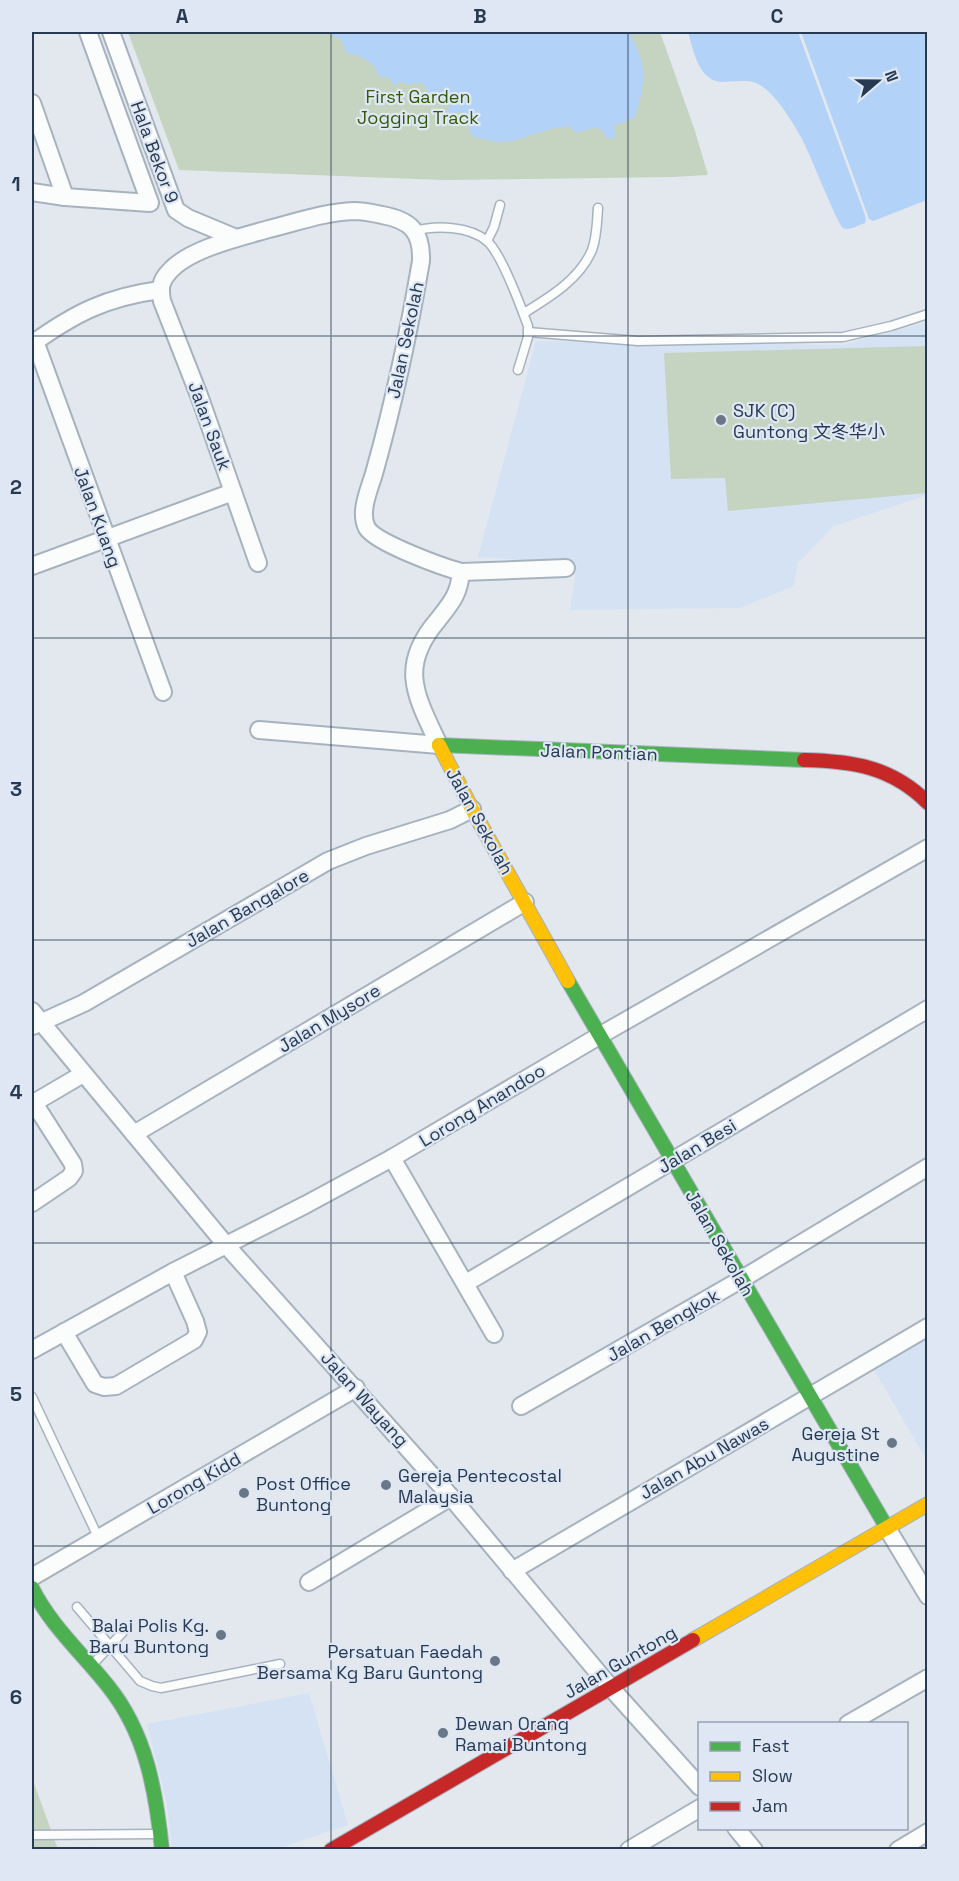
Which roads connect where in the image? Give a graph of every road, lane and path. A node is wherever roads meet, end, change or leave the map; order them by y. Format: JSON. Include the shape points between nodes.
{"nodes":[{"id":1,"x":88,"y":32,"type":"edge"},
{"id":2,"x":111,"y":32,"type":"edge"},
{"id":3,"x":32,"y":103,"type":"edge"},
{"id":4,"x":32,"y":192,"type":"edge"},
{"id":5,"x":65,"y":197,"type":"junction"},
{"id":6,"x":500,"y":204,"type":"dead end"},
{"id":7,"x":598,"y":208,"type":"dead end"},
{"id":8,"x":415,"y":231,"type":"junction"},
{"id":9,"x":236,"y":238,"type":"junction"},
{"id":10,"x":487,"y":241,"type":"junction"},
{"id":11,"x":160,"y":290,"type":"junction"},
{"id":12,"x":524,"y":313,"type":"junction"},
{"id":13,"x":927,"y":314,"type":"edge"},
{"id":14,"x":528,"y":332,"type":"junction"},
{"id":15,"x":33,"y":343,"type":"edge"},
{"id":16,"x":518,"y":370,"type":"dead end"},
{"id":17,"x":233,"y":492,"type":"junction"},
{"id":18,"x":106,"y":539,"type":"junction"},
{"id":19,"x":258,"y":563,"type":"dead end"},
{"id":20,"x":32,"y":566,"type":"edge"},
{"id":21,"x":566,"y":568,"type":"dead end"},
{"id":22,"x":461,"y":572,"type":"junction"},
{"id":23,"x":163,"y":692,"type":"dead end"},
{"id":24,"x":259,"y":730,"type":"dead end"},
{"id":25,"x":439,"y":745,"type":"junction"},
{"id":26,"x":927,"y":803,"type":"edge"},
{"id":27,"x":472,"y":810,"type":"junction"},
{"id":28,"x":927,"y":848,"type":"edge"},
{"id":29,"x":525,"y":902,"type":"junction"},
{"id":30,"x":927,"y":1009,"type":"edge"},
{"id":31,"x":35,"y":1020,"type":"edge"},
{"id":32,"x":599,"y":1036,"type":"junction"},
{"id":33,"x":83,"y":1074,"type":"junction"},
{"id":34,"x":33,"y":1103,"type":"edge"},
{"id":35,"x":134,"y":1134,"type":"junction"},
{"id":36,"x":392,"y":1158,"type":"junction"},
{"id":37,"x":672,"y":1161,"type":"junction"},
{"id":38,"x":927,"y":1167,"type":"edge"},
{"id":39,"x":32,"y":1203,"type":"edge"},
{"id":40,"x":226,"y":1245,"type":"junction"},
{"id":41,"x":173,"y":1272,"type":"junction"},
{"id":42,"x":742,"y":1279,"type":"junction"},
{"id":43,"x":466,"y":1283,"type":"junction"},
{"id":44,"x":927,"y":1327,"type":"edge"},
{"id":45,"x":64,"y":1332,"type":"junction"},
{"id":46,"x":494,"y":1334,"type":"dead end"},
{"id":47,"x":32,"y":1350,"type":"edge"},
{"id":48,"x":356,"y":1388,"type":"junction"},
{"id":49,"x":810,"y":1396,"type":"junction"},
{"id":50,"x":32,"y":1397,"type":"edge"},
{"id":51,"x":521,"y":1406,"type":"dead end"},
{"id":52,"x":451,"y":1497,"type":"junction"},
{"id":53,"x":927,"y":1504,"type":"edge"},
{"id":54,"x":887,"y":1528,"type":"junction"},
{"id":55,"x":99,"y":1539,"type":"junction"},
{"id":56,"x":512,"y":1570,"type":"junction"},
{"id":57,"x":32,"y":1577,"type":"edge"},
{"id":58,"x":309,"y":1582,"type":"dead end"},
{"id":59,"x":32,"y":1588,"type":"edge"},
{"id":60,"x":927,"y":1596,"type":"edge"},
{"id":61,"x":77,"y":1607,"type":"dead end"},
{"id":62,"x":32,"y":1610,"type":"edge"},
{"id":63,"x":123,"y":1632,"type":"dead end"},
{"id":64,"x":110,"y":1646,"type":"junction"},
{"id":65,"x":280,"y":1664,"type":"dead end"},
{"id":66,"x":88,"y":1668,"type":"junction"},
{"id":67,"x":927,"y":1678,"type":"edge"},
{"id":68,"x":611,"y":1688,"type":"junction"},
{"id":69,"x":851,"y":1722,"type":"edge"},
{"id":70,"x":698,"y":1786,"type":"edge"},
{"id":71,"x":698,"y":1809,"type":"edge"},
{"id":72,"x":738,"y":1830,"type":"edge"},
{"id":73,"x":927,"y":1832,"type":"edge"},
{"id":74,"x":156,"y":1834,"type":"junction"},
{"id":75,"x":32,"y":1835,"type":"edge"},
{"id":76,"x":153,"y":1850,"type":"edge"},
{"id":77,"x":162,"y":1850,"type":"edge"},
{"id":78,"x":331,"y":1850,"type":"edge"},
{"id":79,"x":629,"y":1850,"type":"edge"},
{"id":80,"x":754,"y":1850,"type":"edge"},
{"id":81,"x":898,"y":1850,"type":"edge"}],
"edges":[{"from":1,"to":5,"type":"street","via":[[150,203]]},
{"from":2,"to":9,"type":"street","name":"Hala Bekor 9","via":[[176,210]]},
{"from":3,"to":5,"type":"street"},
{"from":4,"to":5,"type":"street"},
{"from":6,"to":10,"type":"lane"},
{"from":7,"to":12,"type":"lane","via":[[593,248],[585,264],[566,284]]},
{"from":8,"to":9,"type":"street","via":[[391,217],[357,211],[316,217]]},
{"from":8,"to":10,"type":"lane","via":[[432,226],[464,230]]},
{"from":8,"to":22,"type":"street","name":"Jalan Sekolah","via":[[421,248],[418,274],[386,434],[364,512],[368,528],[379,538]]},
{"from":9,"to":11,"type":"street","via":[[185,259],[170,270]]},
{"from":10,"to":12,"type":"lane","via":[[499,256]]},
{"from":11,"to":15,"type":"street","via":[[108,300]]},
{"from":11,"to":17,"type":"street","name":"Jalan Sauk"},
{"from":12,"to":14,"type":"lane"},
{"from":13,"to":14,"type":"lane","via":[[831,338],[638,341]]},
{"from":14,"to":16,"type":"lane"},
{"from":15,"to":18,"type":"street","name":"Jalan Kuang"},
{"from":17,"to":18,"type":"street"},
{"from":17,"to":19,"type":"street","name":"Jalan Sauk"},
{"from":18,"to":20,"type":"street"},
{"from":18,"to":23,"type":"street","name":"Jalan Kuang"},
{"from":21,"to":22,"type":"street"},
{"from":22,"to":25,"type":"street","name":"Jalan Sekolah","via":[[456,597],[426,633],[413,668],[421,707]]},
{"from":24,"to":25,"type":"street","name":"Jalan Pontian"},
{"from":25,"to":26,"type":"street","name":"Jalan Pontian","via":[[842,761],[898,779]]},
{"from":25,"to":27,"type":"street","name":"Jalan Sekolah"},
{"from":27,"to":29,"type":"street","name":"Jalan Sekolah"},
{"from":27,"to":31,"type":"street","name":"Jalan Bangalore","via":[[328,861],[84,1003]]},
{"from":28,"to":32,"type":"street","name":"Lorong Anandoo"},
{"from":29,"to":32,"type":"street","name":"Jalan Sekolah"},
{"from":29,"to":35,"type":"street","name":"Jalan Mysore"},
{"from":30,"to":37,"type":"street","name":"Jalan Besi"},
{"from":31,"to":33,"type":"street","name":"Jalan Wayang"},
{"from":32,"to":36,"type":"street","name":"Lorong Anandoo"},
{"from":32,"to":37,"type":"street","name":"Jalan Sekolah"},
{"from":33,"to":34,"type":"street"},
{"from":33,"to":35,"type":"street","name":"Jalan Wayang"},
{"from":34,"to":39,"type":"street","via":[[74,1171]]},
{"from":35,"to":40,"type":"street","name":"Jalan Wayang"},
{"from":36,"to":40,"type":"street","name":"Lorong Anandoo"},
{"from":36,"to":43,"type":"street"},
{"from":37,"to":42,"type":"street","name":"Jalan Sekolah"},
{"from":37,"to":43,"type":"street","name":"Jalan Besi"},
{"from":38,"to":42,"type":"street","name":"Jalan Bengkok"},
{"from":40,"to":41,"type":"street","name":"Lorong Anandoo"},
{"from":40,"to":48,"type":"street","name":"Jalan Wayang"},
{"from":41,"to":45,"type":"street","name":"Lorong Anandoo"},
{"from":41,"to":45,"type":"street","via":[[195,1321],[198,1332],[194,1340],[116,1386],[95,1384]]},
{"from":42,"to":49,"type":"street","name":"Jalan Sekolah"},
{"from":42,"to":51,"type":"street","name":"Jalan Bengkok"},
{"from":43,"to":46,"type":"street"},
{"from":44,"to":49,"type":"street","name":"Jalan Abu Nawas"},
{"from":45,"to":47,"type":"street","name":"Lorong Anandoo"},
{"from":48,"to":52,"type":"street","name":"Jalan Wayang"},
{"from":48,"to":55,"type":"street","name":"Lorong Kidd"},
{"from":49,"to":54,"type":"street","name":"Jalan Sekolah"},
{"from":49,"to":56,"type":"street","name":"Jalan Abu Nawas"},
{"from":50,"to":55,"type":"lane"},
{"from":52,"to":56,"type":"street","name":"Jalan Wayang"},
{"from":52,"to":58,"type":"street"},
{"from":53,"to":54,"type":"street","name":"Jalan Guntong"},
{"from":54,"to":60,"type":"street","name":"Jalan Sekolah"},
{"from":54,"to":68,"type":"street","name":"Jalan Guntong"},
{"from":55,"to":57,"type":"street","name":"Lorong Kidd"},
{"from":56,"to":68,"type":"street","name":"Jalan Wayang"},
{"from":59,"to":66,"type":"street"},
{"from":61,"to":64,"type":"lane"},
{"from":62,"to":66,"type":"street"},
{"from":63,"to":64,"type":"lane"},
{"from":64,"to":65,"type":"lane","via":[[140,1681],[161,1688]]},
{"from":64,"to":66,"type":"lane"},
{"from":66,"to":74,"type":"street","via":[[121,1724]]},
{"from":67,"to":69,"type":"street"},
{"from":68,"to":70,"type":"street","name":"Jalan Wayang"},
{"from":68,"to":78,"type":"street","name":"Jalan Guntong"},
{"from":71,"to":79,"type":"street"},
{"from":72,"to":80,"type":"street"},
{"from":73,"to":81,"type":"street"},
{"from":74,"to":75,"type":"lane"},
{"from":74,"to":76,"type":"street"},
{"from":74,"to":77,"type":"street"}]}
